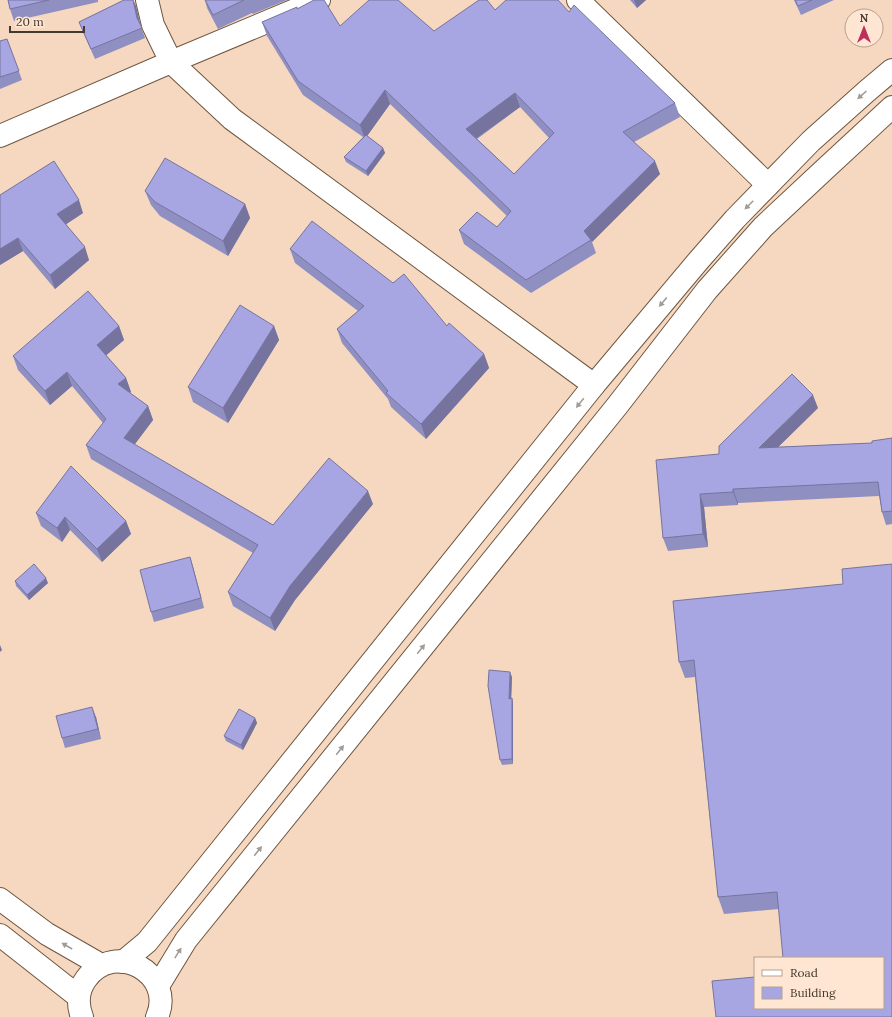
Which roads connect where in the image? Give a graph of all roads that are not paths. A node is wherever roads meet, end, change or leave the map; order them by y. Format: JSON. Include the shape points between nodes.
{"nodes":[{"id":1,"x":147,"y":0,"type":"edge"},
{"id":2,"x":319,"y":0,"type":"edge"},
{"id":3,"x":578,"y":0,"type":"edge"},
{"id":4,"x":171,"y":62,"type":"junction"},
{"id":5,"x":892,"y":70,"type":"edge"},
{"id":6,"x":892,"y":107,"type":"edge"},
{"id":7,"x":0,"y":136,"type":"edge"},
{"id":8,"x":768,"y":185,"type":"junction"},
{"id":9,"x":594,"y":385,"type":"junction"},
{"id":10,"x":0,"y":899,"type":"edge"},
{"id":11,"x":0,"y":935,"type":"edge"},
{"id":12,"x":123,"y":962,"type":"junction"},
{"id":13,"x":101,"y":965,"type":"junction"},
{"id":14,"x":158,"y":986,"type":"junction"},
{"id":15,"x":79,"y":1010,"type":"edge"},
{"id":16,"x":161,"y":1015,"type":"edge"}],
"edges":[{"from":1,"to":4,"type":"street","via":[[153,25]]},
{"from":2,"to":4,"type":"street"},
{"from":3,"to":8,"type":"street"},
{"from":4,"to":7,"type":"street"},
{"from":4,"to":9,"type":"street","via":[[232,119]]},
{"from":5,"to":8,"type":"street","one_way":true,"via":[[811,141]]},
{"from":14,"to":6,"type":"street","one_way":true,"via":[[186,940],[617,406],[707,290],[763,227]]},
{"from":8,"to":9,"type":"street","one_way":true,"via":[[699,260]]},
{"from":9,"to":12,"type":"street","one_way":true,"via":[[147,942]]},
{"from":13,"to":10,"type":"street","one_way":true,"via":[[47,934]]},
{"from":11,"to":15,"type":"street"},
{"from":12,"to":13,"type":"street","via":[[114,961]]},
{"from":12,"to":14,"type":"street","via":[[140,967]]},
{"from":13,"to":15,"type":"street","via":[[83,984]]},
{"from":14,"to":16,"type":"street"}]}
